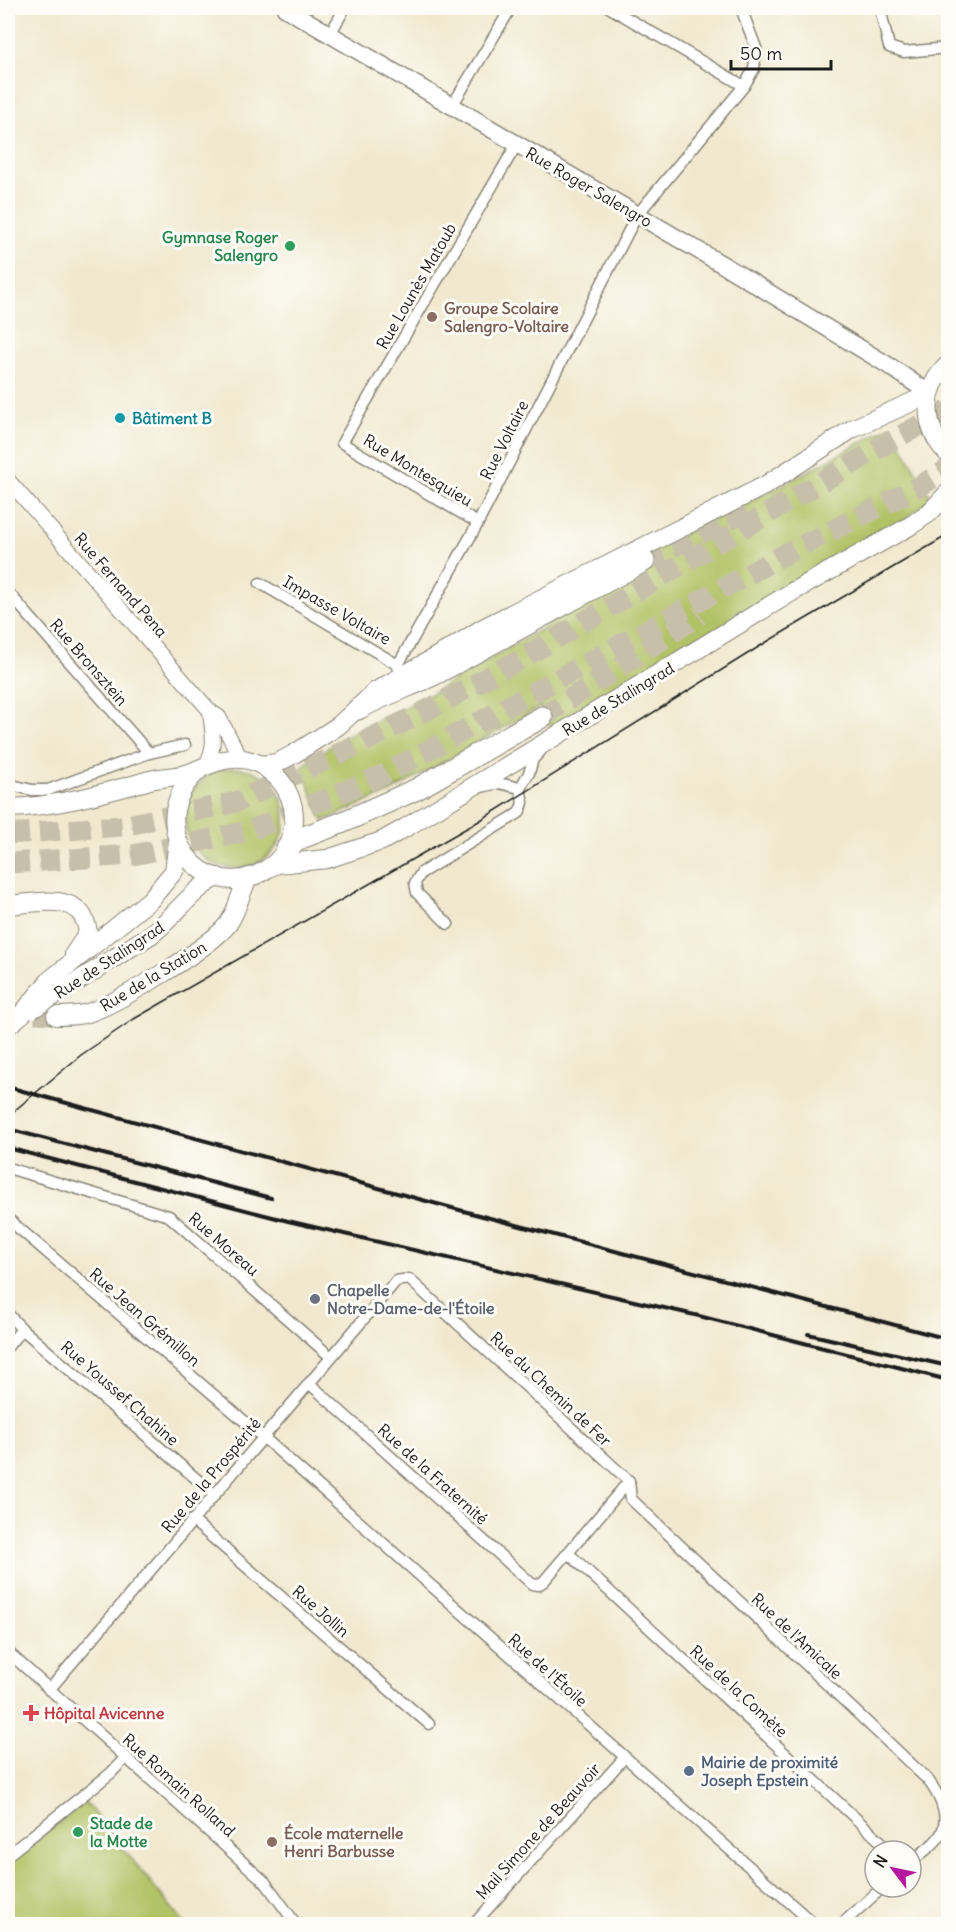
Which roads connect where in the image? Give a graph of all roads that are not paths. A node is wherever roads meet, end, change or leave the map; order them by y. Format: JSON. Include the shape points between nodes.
{"nodes":[{"id":1,"x":285,"y":8,"type":"edge"},
{"id":2,"x":345,"y":8,"type":"edge"},
{"id":3,"x":511,"y":8,"type":"edge"},
{"id":4,"x":610,"y":8,"type":"edge"},
{"id":5,"x":741,"y":8,"type":"edge"},
{"id":6,"x":880,"y":8,"type":"edge"},
{"id":7,"x":330,"y":34,"type":"junction"},
{"id":8,"x":948,"y":48,"type":"edge"},
{"id":9,"x":744,"y":86,"type":"junction"},
{"id":10,"x":452,"y":106,"type":"junction"},
{"id":11,"x":517,"y":144,"type":"junction"},
{"id":12,"x":637,"y":215,"type":"junction"},
{"id":13,"x":948,"y":365,"type":"edge"},
{"id":14,"x":933,"y":386,"type":"junction"},
{"id":15,"x":342,"y":443,"type":"joint"},
{"id":16,"x":948,"y":454,"type":"edge"},
{"id":17,"x":8,"y":480,"type":"edge"},
{"id":18,"x":948,"y":493,"type":"edge"},
{"id":19,"x":478,"y":523,"type":"junction"},
{"id":20,"x":644,"y":561,"type":"tunnel mouth"},
{"id":21,"x":260,"y":583,"type":"dead end"},
{"id":22,"x":8,"y":592,"type":"edge"},
{"id":23,"x":399,"y":671,"type":"junction"},
{"id":24,"x":358,"y":709,"type":"junction"},
{"id":25,"x":210,"y":711,"type":"junction"},
{"id":26,"x":542,"y":717,"type":"tunnel mouth"},
{"id":27,"x":553,"y":739,"type":"junction"},
{"id":28,"x":185,"y":745,"type":"dead end"},
{"id":29,"x":149,"y":753,"type":"junction"},
{"id":30,"x":242,"y":759,"type":"junction"},
{"id":31,"x":261,"y":765,"type":"junction"},
{"id":32,"x":202,"y":768,"type":"junction"},
{"id":33,"x":8,"y":784,"type":"edge"},
{"id":34,"x":472,"y":788,"type":"junction"},
{"id":35,"x":520,"y":788,"type":"junction"},
{"id":36,"x":8,"y":808,"type":"edge"},
{"id":37,"x":178,"y":841,"type":"junction"},
{"id":38,"x":287,"y":848,"type":"junction"},
{"id":39,"x":270,"y":867,"type":"junction"},
{"id":40,"x":218,"y":878,"type":"junction"},
{"id":41,"x":249,"y":878,"type":"junction"},
{"id":42,"x":8,"y":905,"type":"edge"},
{"id":43,"x":448,"y":924,"type":"dead end"},
{"id":44,"x":56,"y":985,"type":"junction"},
{"id":45,"x":56,"y":1016,"type":"tunnel mouth"},
{"id":46,"x":8,"y":1026,"type":"edge"},
{"id":47,"x":8,"y":1168,"type":"edge"},
{"id":48,"x":8,"y":1219,"type":"edge"},
{"id":49,"x":396,"y":1281,"type":"joint"},
{"id":50,"x":8,"y":1314,"type":"edge"},
{"id":51,"x":22,"y":1329,"type":"junction"},
{"id":52,"x":8,"y":1346,"type":"edge"},
{"id":53,"x":332,"y":1357,"type":"junction"},
{"id":54,"x":309,"y":1383,"type":"junction"},
{"id":55,"x":263,"y":1437,"type":"junction"},
{"id":56,"x":629,"y":1481,"type":"junction"},
{"id":57,"x":214,"y":1494,"type":"junction"},
{"id":58,"x":192,"y":1520,"type":"junction"},
{"id":59,"x":568,"y":1553,"type":"junction"},
{"id":60,"x":8,"y":1652,"type":"edge"},
{"id":61,"x":50,"y":1690,"type":"junction"},
{"id":62,"x":429,"y":1724,"type":"dead end"},
{"id":63,"x":126,"y":1757,"type":"junction"},
{"id":64,"x":624,"y":1758,"type":"junction"},
{"id":65,"x":878,"y":1839,"type":"edge"},
{"id":66,"x":923,"y":1851,"type":"edge"},
{"id":67,"x":8,"y":1855,"type":"edge"},
{"id":68,"x":870,"y":1899,"type":"edge"},
{"id":69,"x":296,"y":1924,"type":"edge"},
{"id":70,"x":474,"y":1924,"type":"edge"},
{"id":71,"x":814,"y":1924,"type":"edge"},
{"id":72,"x":842,"y":1924,"type":"edge"}],
"edges":[{"from":1,"to":7,"type":"main road","name":"Rue Roger Salengro"},
{"from":2,"to":7,"type":"street"},
{"from":3,"to":10,"type":"street"},
{"from":4,"to":9,"type":"street"},
{"from":5,"to":9,"type":"street","name":"Rue Voltaire","via":[[756,48],[754,69]]},
{"from":6,"to":8,"type":"street","via":[[889,47],[904,52]]},
{"from":7,"to":10,"type":"main road","name":"Rue Roger Salengro"},
{"from":9,"to":12,"type":"street","name":"Rue Voltaire"},
{"from":10,"to":11,"type":"main road","name":"Rue Roger Salengro"},
{"from":11,"to":12,"type":"main road","name":"Rue Roger Salengro"},
{"from":11,"to":15,"type":"street","name":"Rue Lounès Matoub"},
{"from":12,"to":14,"type":"main road","name":"Rue Roger Salengro","via":[[891,367]]},
{"from":12,"to":19,"type":"street","name":"Rue Voltaire"},
{"from":13,"to":14,"type":"main road"},
{"from":14,"to":16,"type":"main road","via":[[928,405],[930,426]]},
{"from":14,"to":23,"type":"main road","via":[[852,429],[765,485],[483,628],[435,658]]},
{"from":15,"to":19,"type":"street","name":"Rue Montesquieu"},
{"from":17,"to":25,"type":"street","name":"Rue Fernand Pena"},
{"from":18,"to":27,"type":"main road","name":"Rue de Stalingrad","via":[[910,526],[792,592]]},
{"from":19,"to":23,"type":"street","name":"Rue Voltaire"},
{"from":20,"to":24,"type":"highway","via":[[440,672]]},
{"from":21,"to":23,"type":"street","name":"Impasse Voltaire"},
{"from":22,"to":29,"type":"street","name":"Rue Bronsztein"},
{"from":23,"to":24,"type":"main road"},
{"from":24,"to":31,"type":"main road","via":[[294,754],[277,763]]},
{"from":25,"to":30,"type":"street","name":"Rue Fernand Pena","via":[[219,717]]},
{"from":25,"to":32,"type":"street","via":[[214,749]]},
{"from":26,"to":38,"type":"highway","via":[[417,789],[301,838]]},
{"from":27,"to":34,"type":"main road","name":"Rue de Stalingrad"},
{"from":27,"to":35,"type":"street","via":[[533,759]]},
{"from":28,"to":29,"type":"street"},
{"from":29,"to":33,"type":"street","via":[[48,790]]},
{"from":30,"to":31,"type":"main road"},
{"from":30,"to":32,"type":"main road","via":[[224,759]]},
{"from":31,"to":38,"type":"main road","via":[[280,780],[292,801],[294,825]]},
{"from":32,"to":36,"type":"main road","via":[[54,805]]},
{"from":32,"to":37,"type":"main road","via":[[178,797],[174,819]]},
{"from":34,"to":35,"type":"street","via":[[499,783]]},
{"from":34,"to":39,"type":"main road","name":"Rue de Stalingrad","via":[[382,841],[327,860]]},
{"from":35,"to":43,"type":"street","via":[[523,802],[519,813],[421,873],[415,884],[417,893]]},
{"from":37,"to":40,"type":"main road","via":[[194,864]]},
{"from":37,"to":44,"type":"main road","name":"Rue de Stalingrad","via":[[174,871],[150,900]]},
{"from":38,"to":39,"type":"main road"},
{"from":39,"to":41,"type":"main road"},
{"from":40,"to":41,"type":"main road"},
{"from":40,"to":44,"type":"main road","name":"Rue de Stalingrad","via":[[198,889],[152,934]]},
{"from":41,"to":45,"type":"main road","name":"Rue de la Station","via":[[229,922],[211,940],[101,1008],[81,1015]]},
{"from":42,"to":44,"type":"main road","via":[[62,902],[76,907],[87,921],[85,940]]},
{"from":44,"to":46,"type":"main road","name":"Rue de Stalingrad","bridge":true},
{"from":47,"to":53,"type":"street","name":"Rue Moreau","via":[[169,1216]]},
{"from":48,"to":55,"type":"street","name":"Rue Jean Grémillon"},
{"from":49,"to":53,"type":"street","name":"Rue de la Prospérité"},
{"from":49,"to":56,"type":"street","name":"Rue du Chemin de Fer","via":[[410,1278]]},
{"from":50,"to":51,"type":"street","name":"Rue Youssef Chahine"},
{"from":51,"to":52,"type":"street"},
{"from":51,"to":57,"type":"street","name":"Rue Youssef Chahine"},
{"from":53,"to":54,"type":"street","name":"Rue de la Prospérité"},
{"from":54,"to":55,"type":"street","name":"Rue de la Prospérité"},
{"from":54,"to":59,"type":"street","name":"Rue de la Fraternité","via":[[532,1584],[543,1581]]},
{"from":55,"to":57,"type":"street","name":"Rue de la Prospérité"},
{"from":55,"to":64,"type":"street","name":"Rue de l'Étoile"},
{"from":56,"to":59,"type":"street"},
{"from":56,"to":66,"type":"street","name":"Rue de l'Amicale","via":[[631,1499],[928,1780],[944,1815],[939,1837]]},
{"from":57,"to":58,"type":"street","name":"Rue de la Prospérité"},
{"from":58,"to":61,"type":"street","name":"Rue de la Prospérité"},
{"from":58,"to":62,"type":"street","name":"Rue Jollin"},
{"from":59,"to":65,"type":"street","name":"Rue de la Comète"},
{"from":60,"to":61,"type":"street","name":"Rue Romain Rolland"},
{"from":61,"to":63,"type":"street","name":"Rue Romain Rolland"},
{"from":63,"to":67,"type":"street"},
{"from":63,"to":69,"type":"street","name":"Rue Romain Rolland","via":[[265,1882]]},
{"from":64,"to":70,"type":"street","name":"Mail Simone de Beauvoir"},
{"from":64,"to":71,"type":"street","name":"Rue de l'Étoile"},
{"from":68,"to":72,"type":"street"}]}
